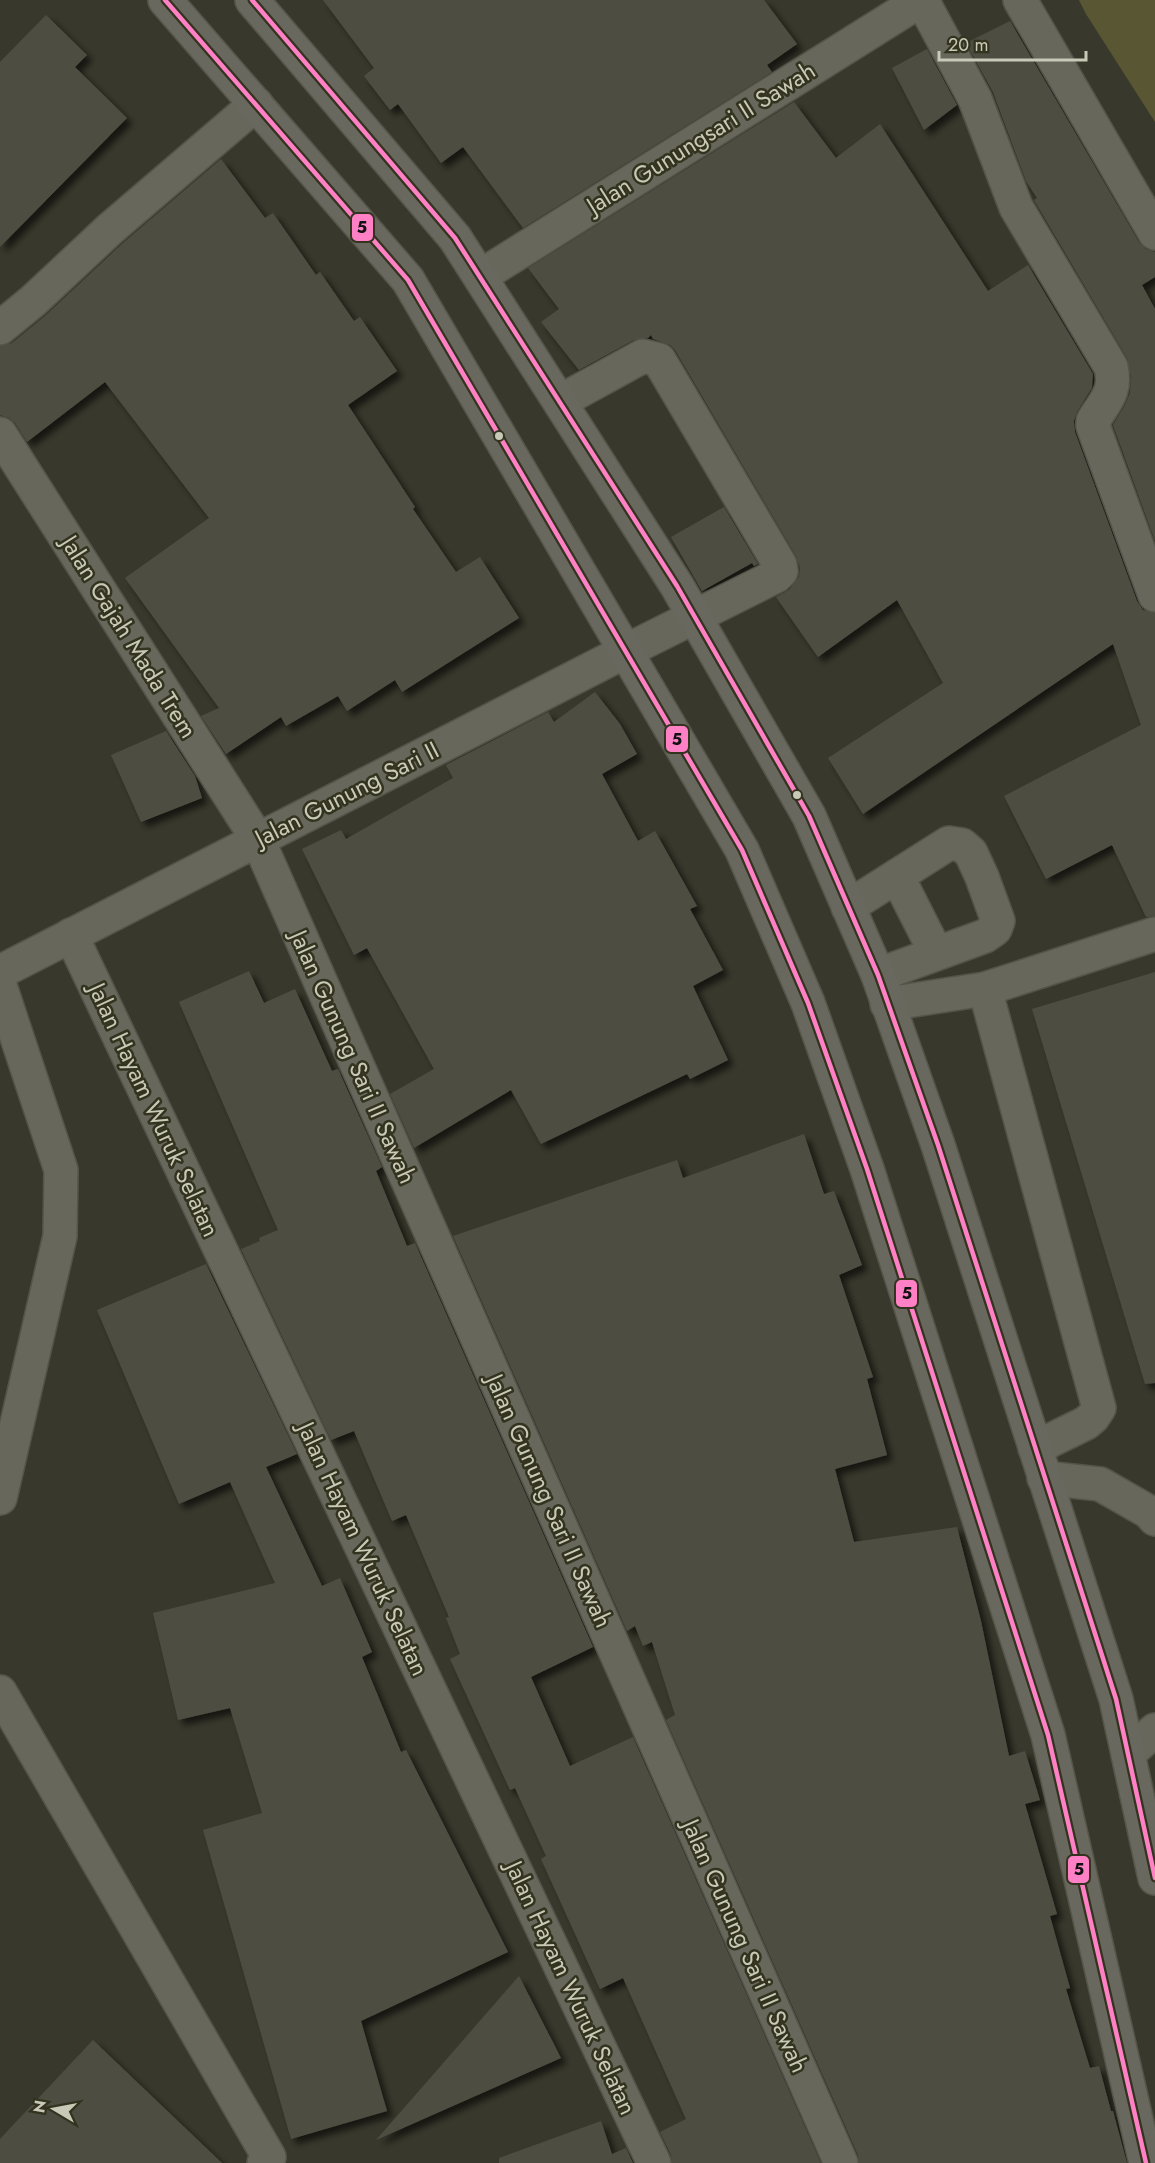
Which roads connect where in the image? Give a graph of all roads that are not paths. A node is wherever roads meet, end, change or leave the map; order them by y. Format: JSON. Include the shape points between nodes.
{"nodes":[{"id":1,"x":165,"y":0,"type":"edge"},
{"id":2,"x":252,"y":0,"type":"edge"},
{"id":3,"x":922,"y":0,"type":"edge"},
{"id":4,"x":1020,"y":0,"type":"edge"},
{"id":5,"x":256,"y":104,"type":"junction"},
{"id":6,"x":1155,"y":233,"type":"edge"},
{"id":7,"x":481,"y":276,"type":"junction"},
{"id":8,"x":0,"y":328,"type":"edge"},
{"id":9,"x":561,"y":401,"type":"junction"},
{"id":10,"x":0,"y":434,"type":"edge"},
{"id":11,"x":1155,"y":595,"type":"edge"},
{"id":12,"x":694,"y":616,"type":"junction"},
{"id":13,"x":626,"y":651,"type":"junction"},
{"id":14,"x":258,"y":840,"type":"junction"},
{"id":15,"x":897,"y":876,"type":"junction"},
{"id":16,"x":848,"y":907,"type":"junction"},
{"id":17,"x":1155,"y":934,"type":"edge"},
{"id":18,"x":71,"y":935,"type":"junction"},
{"id":19,"x":936,"y":953,"type":"junction"},
{"id":20,"x":0,"y":972,"type":"edge"},
{"id":21,"x":0,"y":986,"type":"edge"},
{"id":22,"x":985,"y":989,"type":"junction"},
{"id":23,"x":882,"y":990,"type":"junction"},
{"id":24,"x":1039,"y":1463,"type":"junction"},
{"id":25,"x":0,"y":1498,"type":"edge"},
{"id":26,"x":1155,"y":1519,"type":"edge"},
{"id":27,"x":0,"y":1692,"type":"edge"},
{"id":28,"x":1155,"y":1730,"type":"edge"},
{"id":29,"x":1128,"y":1754,"type":"junction"},
{"id":30,"x":1155,"y":1878,"type":"edge"},
{"id":31,"x":264,"y":2163,"type":"edge"},
{"id":32,"x":654,"y":2163,"type":"edge"},
{"id":33,"x":841,"y":2163,"type":"edge"},
{"id":34,"x":1146,"y":2163,"type":"edge"}],
"edges":[{"from":1,"to":5,"type":"main road"},
{"from":2,"to":7,"type":"main road","via":[[455,238]]},
{"from":3,"to":7,"type":"street","name":"Jalan Gunungsari II Sawah"},
{"from":3,"to":11,"type":"street","via":[[975,99],[1016,207],[1111,367],[1113,388],[1093,426]]},
{"from":4,"to":6,"type":"street"},
{"from":5,"to":8,"type":"street"},
{"from":5,"to":13,"type":"main road","via":[[408,280]]},
{"from":7,"to":9,"type":"main road"},
{"from":9,"to":12,"type":"main road"},
{"from":9,"to":12,"type":"street","name":"Jalan Gunung Sari II","via":[[643,356],[659,360],[781,571]]},
{"from":10,"to":14,"type":"street","name":"Jalan Gajah Mada Trem"},
{"from":12,"to":13,"type":"street","name":"Jalan Gunung Sari II"},
{"from":12,"to":16,"type":"main road","via":[[809,816]]},
{"from":13,"to":14,"type":"street","name":"Jalan Gunung Sari II"},
{"from":13,"to":34,"type":"main road","via":[[742,850],[808,1003],[867,1169],[1048,1735]]},
{"from":14,"to":18,"type":"street","name":"Jalan Gunung Sari II"},
{"from":14,"to":33,"type":"street","name":"Jalan Gunung Sari II Sawah"},
{"from":15,"to":16,"type":"street"},
{"from":15,"to":19,"type":"street"},
{"from":15,"to":19,"type":"street","via":[[949,843],[962,845],[971,854],[998,921],[985,936]]},
{"from":16,"to":23,"type":"main road"},
{"from":17,"to":22,"type":"street"},
{"from":18,"to":20,"type":"street","name":"Jalan Gunung Sari II"},
{"from":18,"to":32,"type":"street","name":"Jalan Hayam Wuruk Selatan"},
{"from":19,"to":23,"type":"street"},
{"from":21,"to":25,"type":"street","via":[[61,1170],[60,1236]]},
{"from":22,"to":23,"type":"street"},
{"from":22,"to":24,"type":"street","via":[[1099,1408]]},
{"from":23,"to":24,"type":"main road","via":[[938,1145]]},
{"from":24,"to":26,"type":"street","via":[[1100,1484]]},
{"from":24,"to":29,"type":"main road","via":[[1116,1699]]},
{"from":27,"to":31,"type":"street","via":[[270,2157]]},
{"from":28,"to":29,"type":"street"},
{"from":29,"to":30,"type":"main road"}]}
